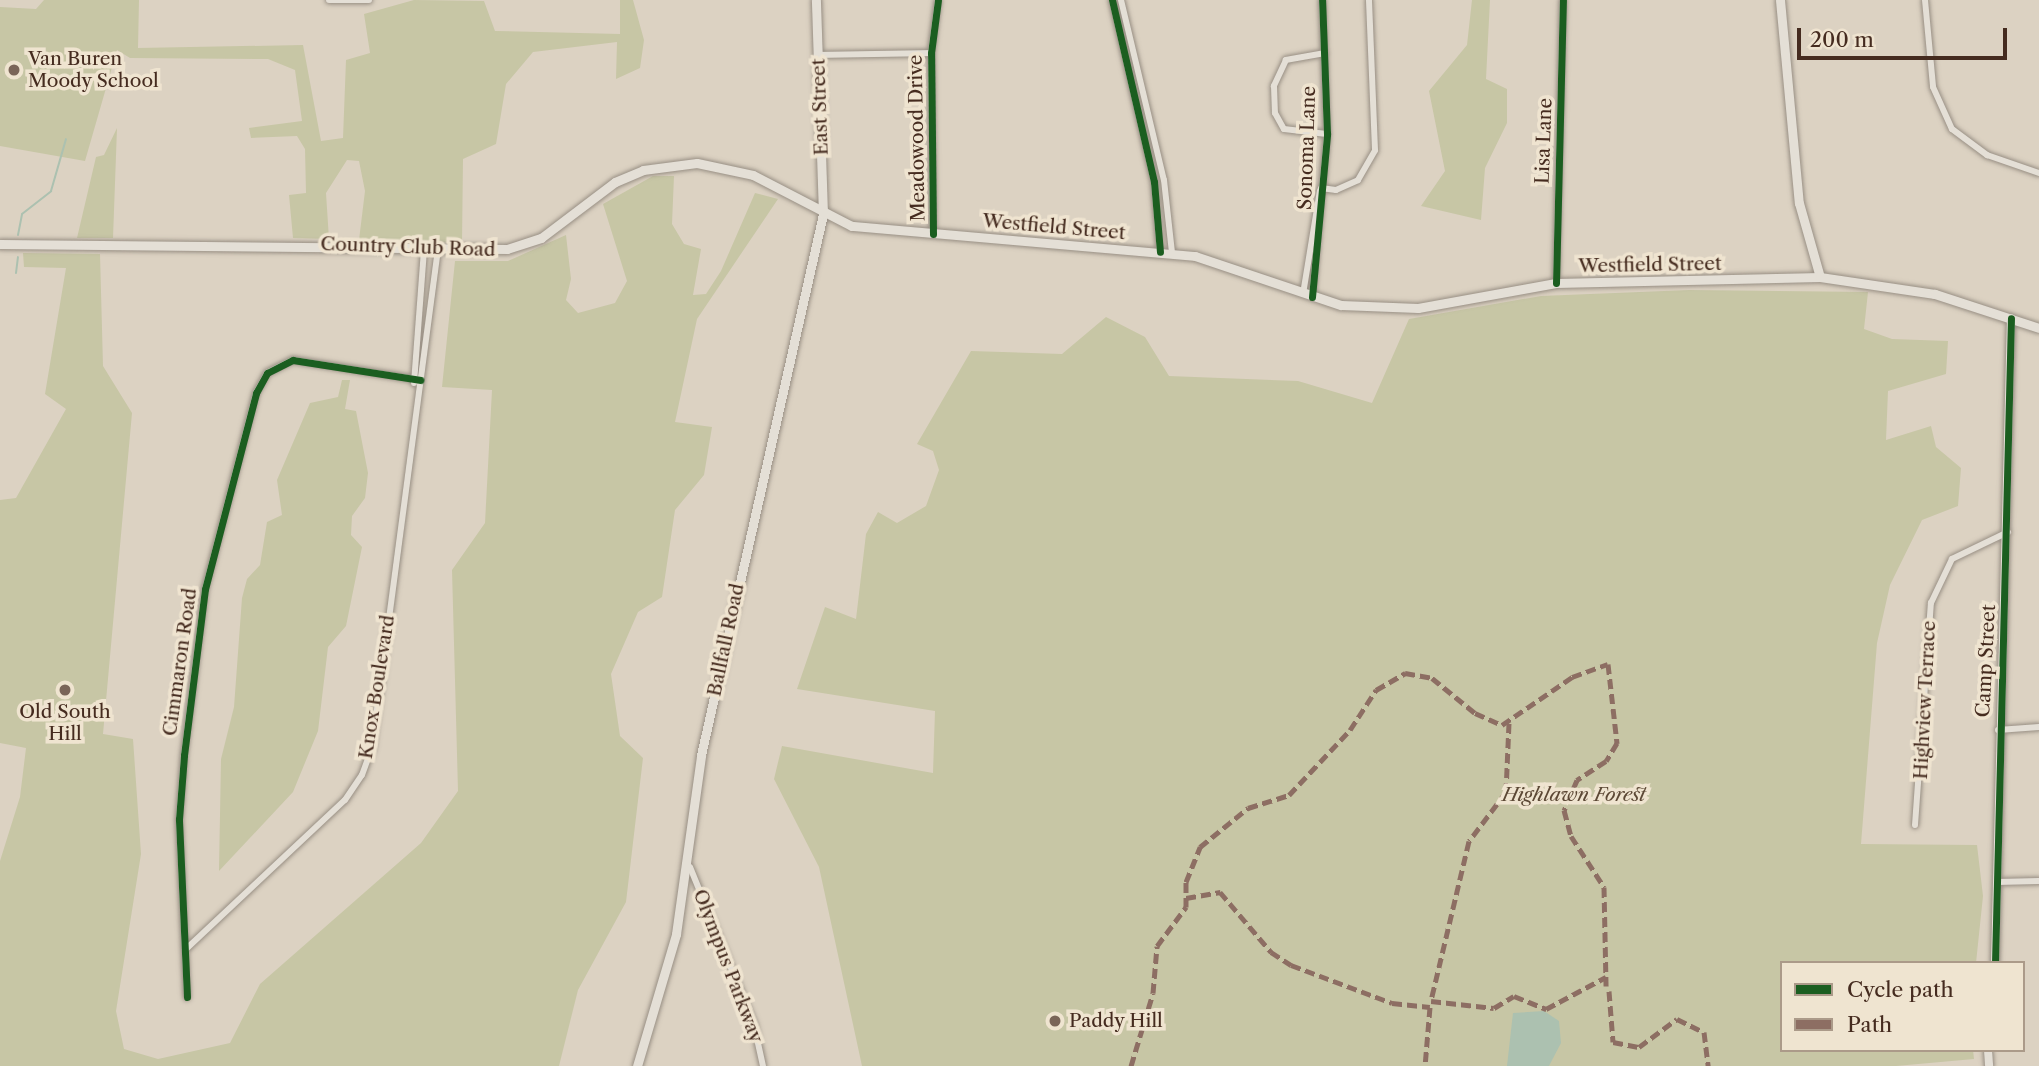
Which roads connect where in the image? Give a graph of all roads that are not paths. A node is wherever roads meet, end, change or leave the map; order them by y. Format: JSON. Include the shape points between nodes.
{"nodes":[{"id":1,"x":329,"y":0,"type":"edge"},
{"id":2,"x":369,"y":0,"type":"edge"},
{"id":3,"x":816,"y":0,"type":"edge"},
{"id":4,"x":938,"y":0,"type":"edge"},
{"id":5,"x":1112,"y":0,"type":"edge"},
{"id":6,"x":1121,"y":0,"type":"edge"},
{"id":7,"x":1322,"y":0,"type":"edge"},
{"id":8,"x":1368,"y":0,"type":"edge"},
{"id":9,"x":1563,"y":0,"type":"edge"},
{"id":10,"x":1780,"y":0,"type":"edge"},
{"id":11,"x":1925,"y":0,"type":"edge"},
{"id":12,"x":931,"y":54,"type":"junction"},
{"id":13,"x":1325,"y":54,"type":"junction"},
{"id":14,"x":818,"y":55,"type":"junction"},
{"id":15,"x":1136,"y":79,"type":"junction"},
{"id":16,"x":1127,"y":82,"type":"junction"},
{"id":17,"x":1327,"y":134,"type":"junction"},
{"id":18,"x":2039,"y":173,"type":"edge"},
{"id":19,"x":1164,"y":180,"type":"junction"},
{"id":20,"x":1154,"y":182,"type":"junction"},
{"id":21,"x":1321,"y":188,"type":"junction"},
{"id":22,"x":823,"y":214,"type":"junction"},
{"id":23,"x":933,"y":233,"type":"junction"},
{"id":24,"x":0,"y":244,"type":"edge"},
{"id":25,"x":424,"y":249,"type":"junction"},
{"id":26,"x":438,"y":249,"type":"junction"},
{"id":27,"x":1160,"y":252,"type":"junction"},
{"id":28,"x":1172,"y":253,"type":"junction"},
{"id":29,"x":1820,"y":277,"type":"junction"},
{"id":30,"x":1556,"y":283,"type":"junction"},
{"id":31,"x":1308,"y":296,"type":"junction"},
{"id":32,"x":2011,"y":318,"type":"junction"},
{"id":33,"x":2039,"y":328,"type":"edge"},
{"id":34,"x":417,"y":380,"type":"junction"},
{"id":35,"x":2010,"y":531,"type":"junction"},
{"id":36,"x":2039,"y":727,"type":"edge"},
{"id":37,"x":1998,"y":730,"type":"junction"},
{"id":38,"x":1915,"y":825,"type":"dead end"},
{"id":39,"x":690,"y":867,"type":"junction"},
{"id":40,"x":2039,"y":881,"type":"edge"},
{"id":41,"x":1997,"y":882,"type":"junction"},
{"id":42,"x":185,"y":950,"type":"junction"},
{"id":43,"x":1995,"y":961,"type":"edge"},
{"id":44,"x":187,"y":997,"type":"dead end"},
{"id":45,"x":637,"y":1066,"type":"edge"},
{"id":46,"x":764,"y":1066,"type":"edge"}],
"edges":[{"from":1,"to":2,"type":"street"},
{"from":3,"to":14,"type":"main road","name":"East Street"},
{"from":4,"to":12,"type":"street","name":"Meadowood Drive"},
{"from":5,"to":16,"type":"street"},
{"from":6,"to":15,"type":"street"},
{"from":7,"to":13,"type":"street","name":"Sonoma Lane"},
{"from":8,"to":21,"type":"street","name":"Sonoma Lane","via":[[1375,150],[1357,180],[1336,190]]},
{"from":9,"to":30,"type":"street","name":"Lisa Lane"},
{"from":10,"to":29,"type":"main road","via":[[1799,202]]},
{"from":11,"to":18,"type":"street","via":[[1933,87],[1952,129],[1987,155]]},
{"from":12,"to":14,"type":"street"},
{"from":12,"to":23,"type":"street","name":"Meadowood Drive"},
{"from":13,"to":17,"type":"street","name":"Sonoma Lane"},
{"from":13,"to":17,"type":"street","name":"Sonoma Lane","via":[[1286,60],[1274,86],[1275,113],[1283,129]]},
{"from":14,"to":22,"type":"main road","name":"East Street"},
{"from":15,"to":16,"type":"street"},
{"from":15,"to":19,"type":"street"},
{"from":16,"to":20,"type":"street"},
{"from":17,"to":21,"type":"street","name":"Sonoma Lane"},
{"from":19,"to":20,"type":"street"},
{"from":19,"to":28,"type":"street"},
{"from":20,"to":27,"type":"street"},
{"from":21,"to":31,"type":"street","name":"Sonoma Lane"},
{"from":22,"to":23,"type":"main road","name":"Westfield Street","via":[[876,230]]},
{"from":22,"to":26,"type":"main road","name":"Country Club Road","via":[[753,175],[671,164],[615,182],[524,245]]},
{"from":22,"to":39,"type":"main road","name":"Ballfall Road","via":[[701,755]]},
{"from":23,"to":27,"type":"main road","name":"Westfield Street"},
{"from":24,"to":25,"type":"main road","name":"Country Club Road"},
{"from":25,"to":26,"type":"main road","name":"Country Club Road"},
{"from":25,"to":34,"type":"street","name":"Knox Boulevard"},
{"from":26,"to":34,"type":"street","name":"Knox Boulevard"},
{"from":27,"to":28,"type":"main road","name":"Westfield Street"},
{"from":28,"to":31,"type":"main road","name":"Westfield Street","via":[[1228,265]]},
{"from":29,"to":30,"type":"main road","name":"Westfield Street"},
{"from":29,"to":32,"type":"main road","name":"Westfield Street","via":[[1935,294]]},
{"from":30,"to":31,"type":"main road","name":"Westfield Street","via":[[1418,308],[1378,309]]},
{"from":32,"to":33,"type":"main road","name":"Westfield Street"},
{"from":32,"to":35,"type":"street","name":"Camp Street"},
{"from":34,"to":42,"type":"street","name":"Knox Boulevard","via":[[372,747],[362,775],[345,800]]},
{"from":34,"to":42,"type":"street","name":"Cimmaron Road","via":[[293,360],[260,384],[205,589],[179,819]]},
{"from":35,"to":37,"type":"street","name":"Camp Street"},
{"from":35,"to":38,"type":"street","name":"Highview Terrace","via":[[1952,559],[1931,603]]},
{"from":36,"to":37,"type":"street"},
{"from":37,"to":41,"type":"street","name":"Camp Street"},
{"from":39,"to":45,"type":"main road","name":"Ballfall Road"},
{"from":39,"to":46,"type":"street","name":"Olympus Parkway","via":[[754,1025]]},
{"from":40,"to":41,"type":"street"},
{"from":41,"to":43,"type":"street","name":"Camp Street"},
{"from":42,"to":44,"type":"street","name":"Cimmaron Road"}]}
